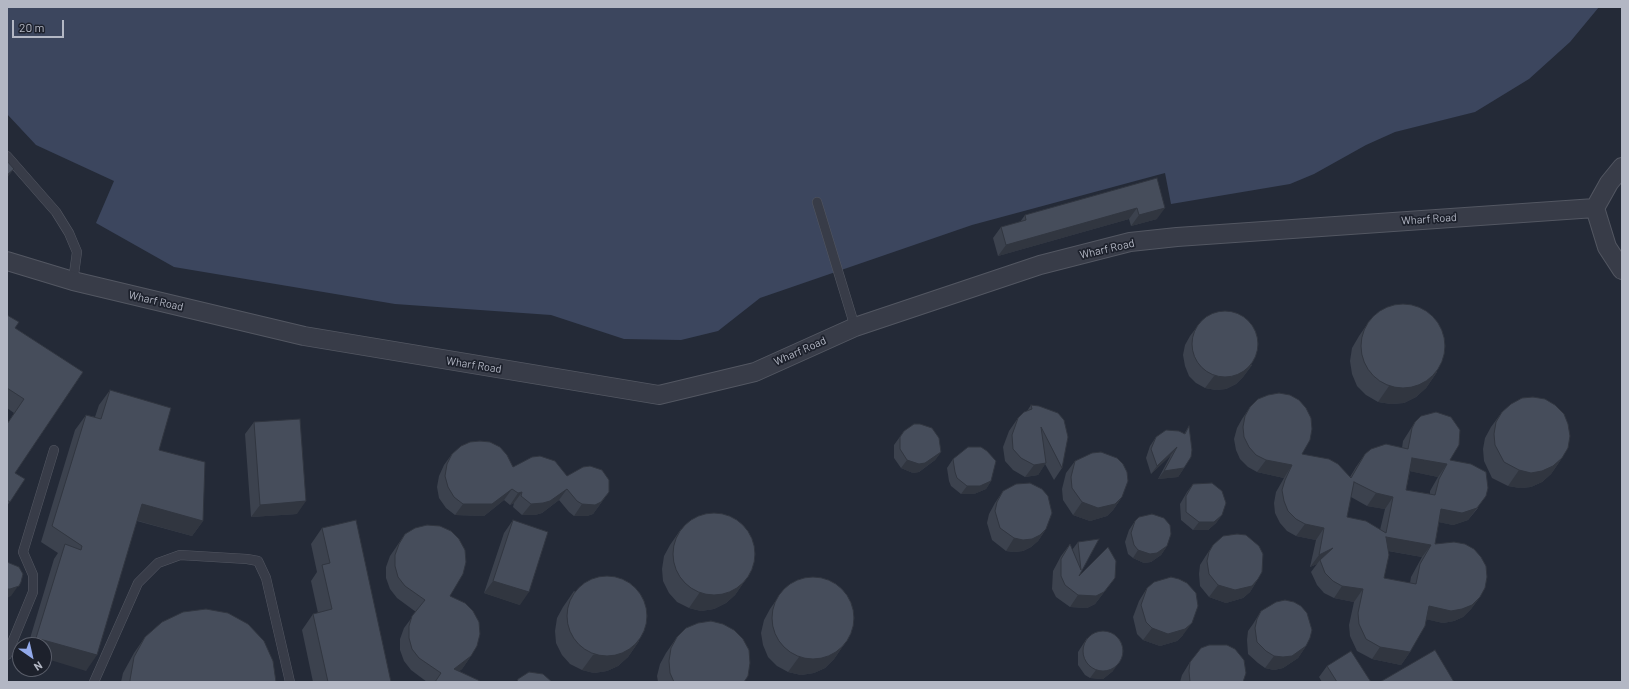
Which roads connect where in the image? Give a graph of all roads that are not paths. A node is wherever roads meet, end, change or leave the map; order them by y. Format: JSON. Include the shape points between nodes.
{"nodes":[{"id":1,"x":7,"y":156,"type":"edge"},
{"id":2,"x":1622,"y":167,"type":"edge"},
{"id":3,"x":817,"y":202,"type":"dead end"},
{"id":4,"x":1595,"y":208,"type":"junction"},
{"id":5,"x":7,"y":261,"type":"edge"},
{"id":6,"x":1622,"y":270,"type":"edge"},
{"id":7,"x":73,"y":281,"type":"junction"},
{"id":8,"x":855,"y":327,"type":"junction"},
{"id":9,"x":54,"y":450,"type":"dead end"},
{"id":10,"x":7,"y":655,"type":"edge"},
{"id":11,"x":94,"y":682,"type":"edge"},
{"id":12,"x":290,"y":682,"type":"edge"}],
"edges":[{"from":1,"to":7,"type":"lane","via":[[56,212],[69,233],[77,252]]},
{"from":2,"to":4,"type":"street","via":[[1609,183]]},
{"from":3,"to":8,"type":"lane"},
{"from":4,"to":6,"type":"street","via":[[1607,246]]},
{"from":4,"to":8,"type":"street","name":"Wharf Road","via":[[1130,242],[1040,265]]},
{"from":5,"to":7,"type":"street","name":"Wharf Road"},
{"from":7,"to":8,"type":"street","name":"Wharf Road","via":[[304,336],[659,395],[755,372]]},
{"from":9,"to":10,"type":"lane","via":[[23,552],[33,575],[33,592]]},
{"from":11,"to":12,"type":"lane","via":[[138,583],[158,563],[180,555],[258,561],[266,578]]}]}
